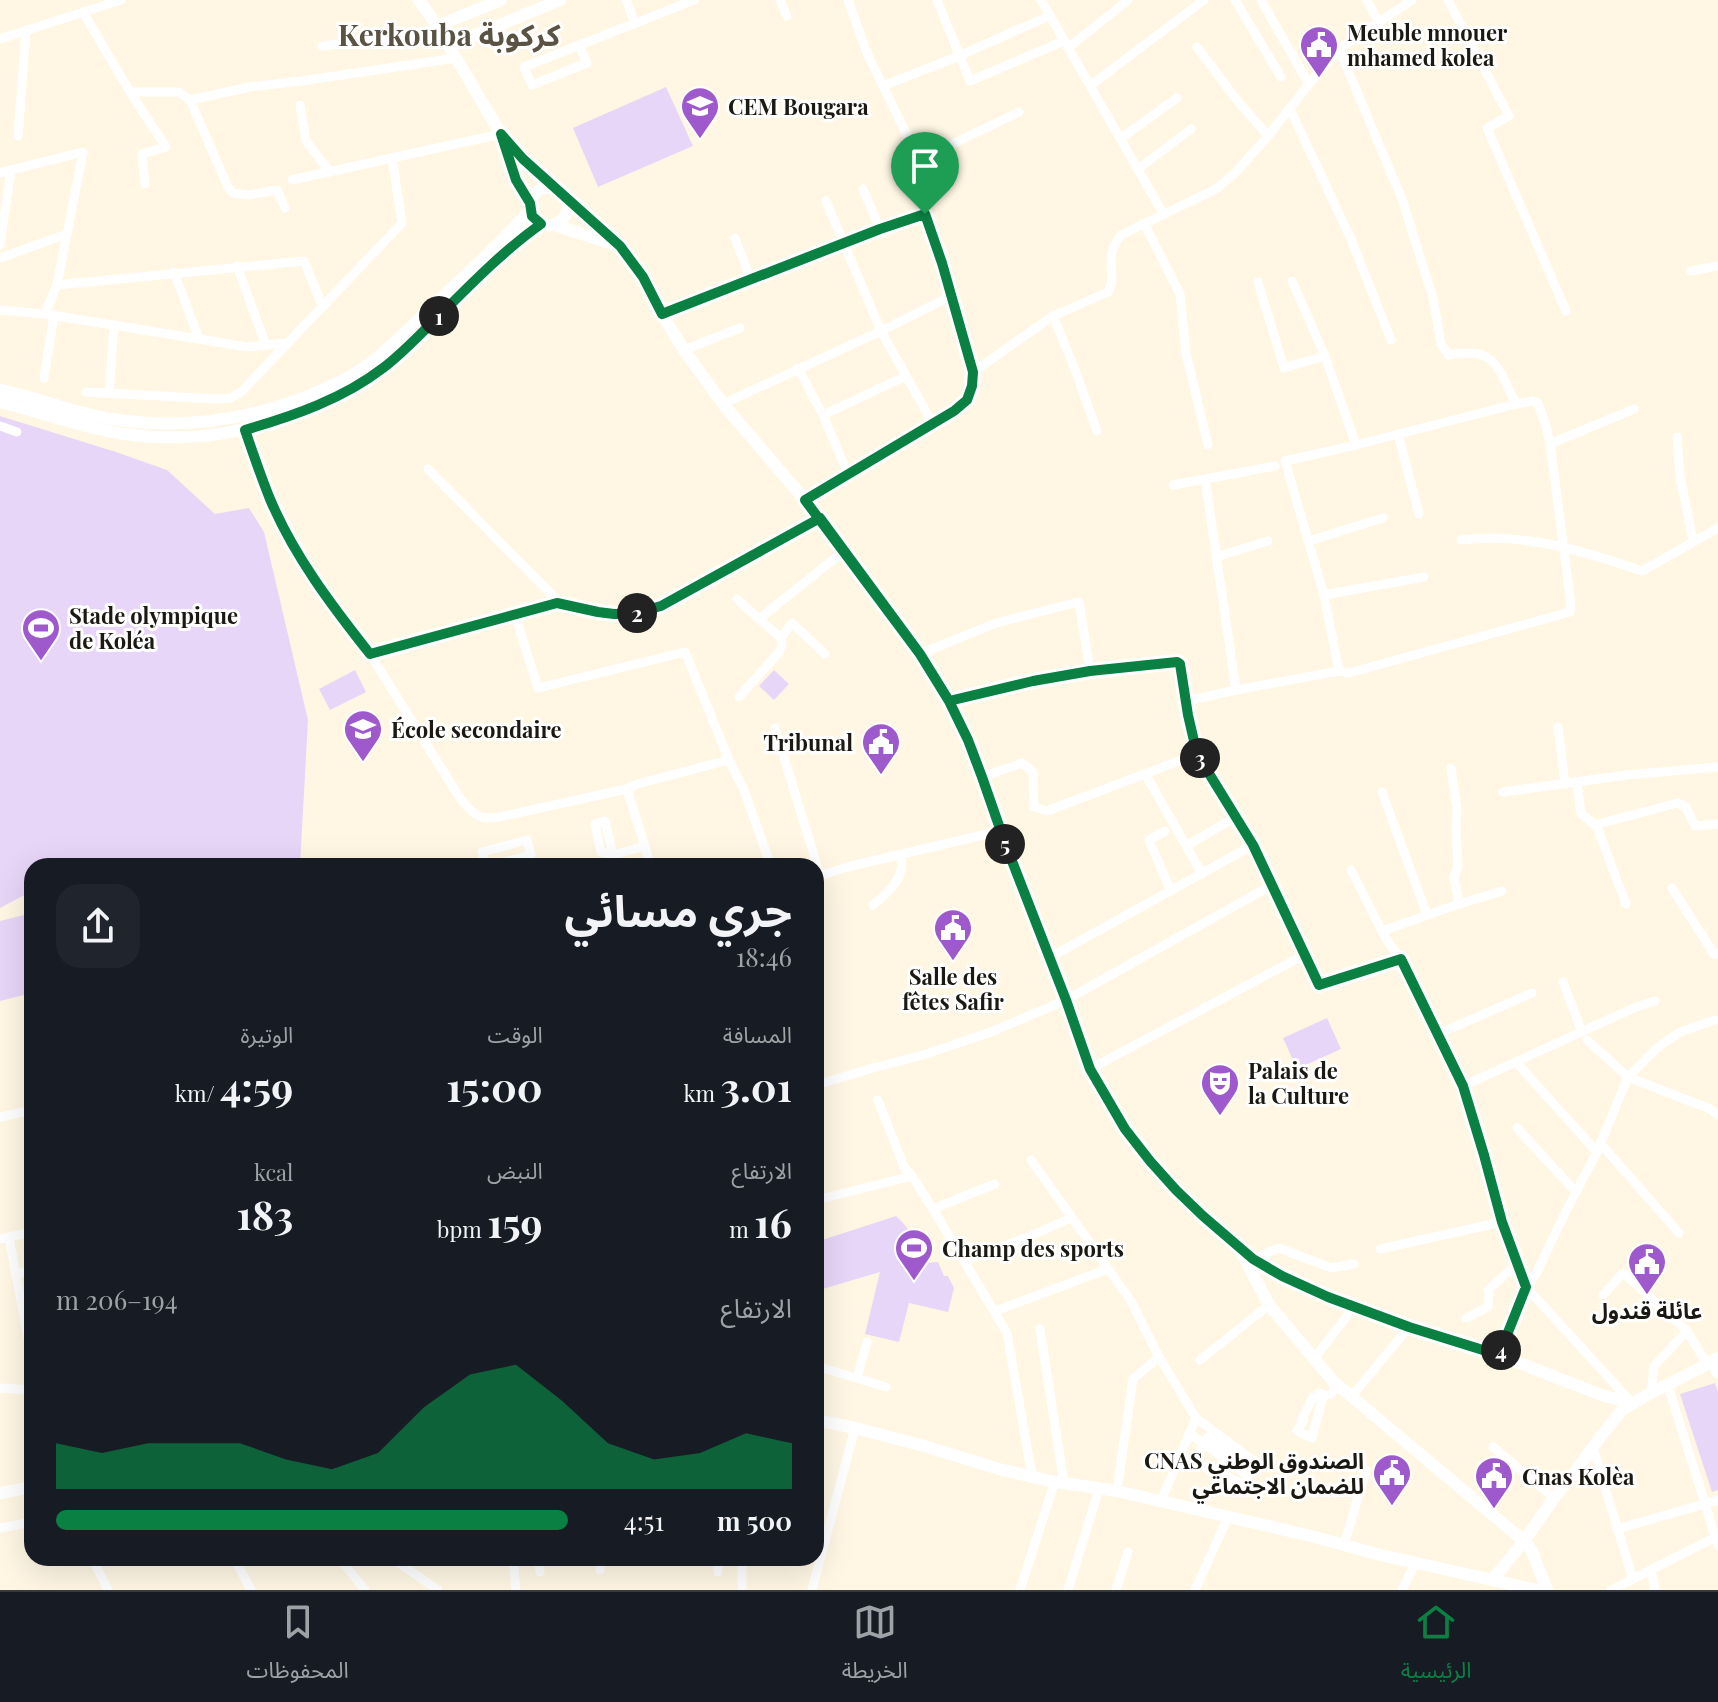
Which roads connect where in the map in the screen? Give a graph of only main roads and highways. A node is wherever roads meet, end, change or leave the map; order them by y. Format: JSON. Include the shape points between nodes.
{"nodes":[{"id":1,"x":419,"y":0,"type":"edge"},
{"id":2,"x":501,"y":0,"type":"edge"},
{"id":3,"x":560,"y":0,"type":"edge"},
{"id":4,"x":439,"y":29,"type":"junction"},
{"id":5,"x":452,"y":52,"type":"junction"},
{"id":6,"x":501,"y":134,"type":"junction"},
{"id":7,"x":563,"y":195,"type":"junction"},
{"id":8,"x":530,"y":207,"type":"junction"},
{"id":9,"x":548,"y":224,"type":"junction"},
{"id":10,"x":620,"y":246,"type":"junction"},
{"id":11,"x":0,"y":390,"type":"edge"},
{"id":12,"x":0,"y":402,"type":"edge"},
{"id":13,"x":1238,"y":1246,"type":"junction"},
{"id":14,"x":1714,"y":1364,"type":"edge"},
{"id":15,"x":1632,"y":1403,"type":"junction"},
{"id":16,"x":824,"y":1422,"type":"edge"},
{"id":17,"x":24,"y":1488,"type":"edge"},
{"id":18,"x":0,"y":1493,"type":"edge"},
{"id":19,"x":1524,"y":1541,"type":"junction"},
{"id":20,"x":1491,"y":1586,"type":"edge"},
{"id":21,"x":1537,"y":1590,"type":"edge"},
{"id":22,"x":1547,"y":1590,"type":"edge"}],
"edges":[{"from":1,"to":4,"type":"main road"},
{"from":2,"to":4,"type":"main road"},
{"from":3,"to":5,"type":"main road"},
{"from":4,"to":5,"type":"main road"},
{"from":5,"to":6,"type":"main road"},
{"from":6,"to":7,"type":"main road"},
{"from":6,"to":8,"type":"main road"},
{"from":7,"to":8,"type":"main road","via":[[542,189]]},
{"from":7,"to":9,"type":"main road","via":[[567,211],[560,222]]},
{"from":7,"to":10,"type":"main road"},
{"from":8,"to":9,"type":"main road","via":[[532,216]]},
{"from":8,"to":11,"type":"main road","via":[[500,244],[358,372],[283,406],[219,421],[158,424],[102,417]]},
{"from":9,"to":10,"type":"main road"},
{"from":9,"to":12,"type":"main road","via":[[510,248],[365,381],[288,417],[189,438],[124,434]]},
{"from":10,"to":13,"type":"main road","via":[[723,404],[820,518],[920,654],[968,740],[1090,1069],[1150,1161]]},
{"from":13,"to":15,"type":"main road","via":[[1282,1276],[1328,1297]]},
{"from":13,"to":19,"type":"main road","via":[[1269,1305],[1337,1385]]},
{"from":14,"to":15,"type":"main road"},
{"from":15,"to":19,"type":"main road","via":[[1615,1418]]},
{"from":16,"to":20,"type":"main road","via":[[999,1469],[1117,1491],[1416,1562]]},
{"from":17,"to":18,"type":"main road"},
{"from":19,"to":20,"type":"main road"},
{"from":19,"to":22,"type":"main road"},
{"from":20,"to":21,"type":"main road"}]}
